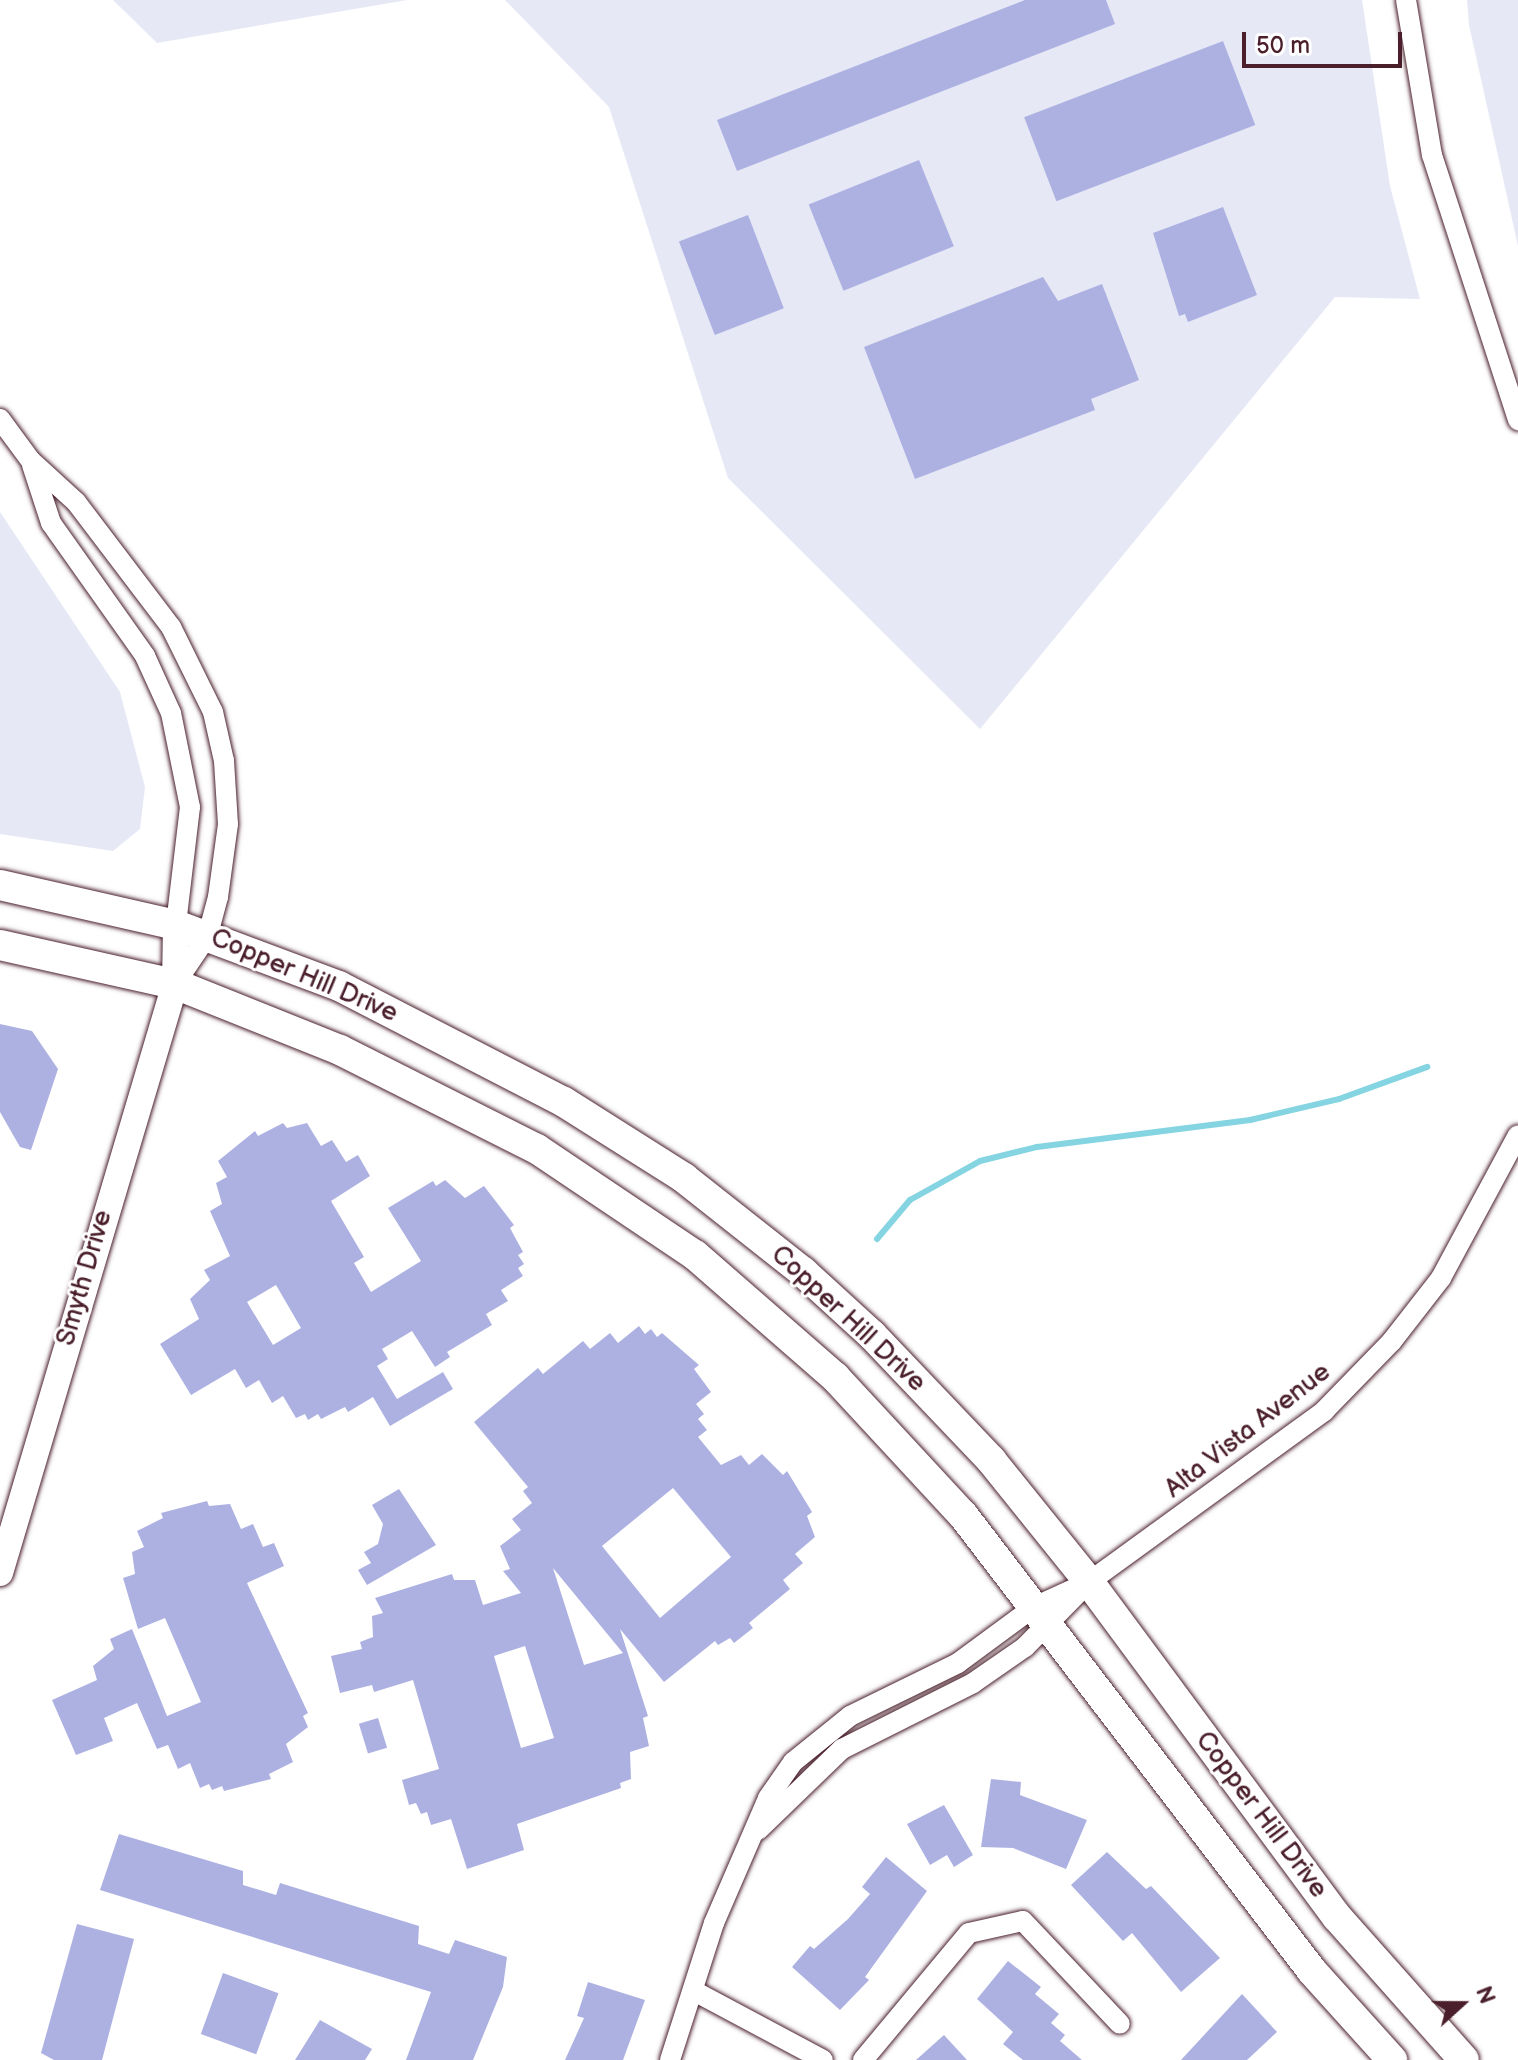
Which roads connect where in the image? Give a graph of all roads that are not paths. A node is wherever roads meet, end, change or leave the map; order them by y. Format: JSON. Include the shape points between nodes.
{"nodes":[{"id":1,"x":1406,"y":0,"type":"edge"},
{"id":2,"x":0,"y":419,"type":"edge"},
{"id":3,"x":1518,"y":420,"type":"edge"},
{"id":4,"x":31,"y":461,"type":"junction"},
{"id":5,"x":0,"y":885,"type":"edge"},
{"id":6,"x":176,"y":925,"type":"junction"},
{"id":7,"x":208,"y":935,"type":"junction"},
{"id":8,"x":0,"y":945,"type":"edge"},
{"id":9,"x":175,"y":984,"type":"junction"},
{"id":10,"x":1518,"y":1135,"type":"edge"},
{"id":11,"x":0,"y":1573,"type":"edge"},
{"id":12,"x":1089,"y":1582,"type":"junction"},
{"id":13,"x":1041,"y":1617,"type":"junction"},
{"id":14,"x":1330,"y":1990,"type":"junction"},
{"id":15,"x":694,"y":1991,"type":"junction"},
{"id":16,"x":1120,"y":2024,"type":"dead end"},
{"id":17,"x":670,"y":2060,"type":"edge"},
{"id":18,"x":823,"y":2060,"type":"edge"},
{"id":19,"x":863,"y":2060,"type":"edge"},
{"id":20,"x":1368,"y":2060,"type":"edge"},
{"id":21,"x":1392,"y":2060,"type":"edge"},
{"id":22,"x":1464,"y":2060,"type":"edge"}],
"edges":[{"from":1,"to":3,"type":"street","via":[[1432,155]]},
{"from":2,"to":4,"type":"street"},
{"from":4,"to":6,"type":"street","via":[[51,523],[145,656],[171,713],[190,807]]},
{"from":4,"to":7,"type":"street","via":[[76,502],[171,627],[213,712],[224,761],[228,824]]},
{"from":5,"to":6,"type":"main road","name":"Copper Hill Drive"},
{"from":6,"to":7,"type":"main road","name":"Copper Hill Drive"},
{"from":6,"to":9,"type":"street","name":"Smyth Drive"},
{"from":7,"to":9,"type":"street"},
{"from":7,"to":12,"type":"main road","name":"Copper Hill Drive","via":[[339,986],[447,1039],[564,1102],[684,1178],[872,1335],[991,1460]]},
{"from":8,"to":9,"type":"main road","name":"Copper Hill Drive"},
{"from":9,"to":11,"type":"street","name":"Smyth Drive"},
{"from":9,"to":13,"type":"main road","name":"Copper Hill Drive","via":[[340,1050],[452,1103],[537,1149],[695,1255],[835,1377],[904,1446]]},
{"from":10,"to":12,"type":"street","name":"Alta Vista Avenue","via":[[1441,1278],[1392,1341],[1318,1416]]},
{"from":12,"to":13,"type":"street","name":"Alta Vista Avenue"},
{"from":12,"to":22,"type":"main road","name":"Copper Hill Drive","via":[[1337,1917]]},
{"from":13,"to":14,"type":"main road","name":"Copper Hill Drive"},
{"from":13,"to":15,"type":"street","name":"Alta Vista Avenue","via":[[973,1683],[842,1749],[755,1833],[714,1923]]},
{"from":14,"to":20,"type":"main road","via":[[1356,2047]]},
{"from":14,"to":21,"type":"main road","name":"Copper Hill Drive"},
{"from":15,"to":17,"type":"street","name":"Alta Vista Avenue"},
{"from":15,"to":18,"type":"street"},
{"from":16,"to":19,"type":"street","via":[[1023,1921],[969,1933]]}]}
